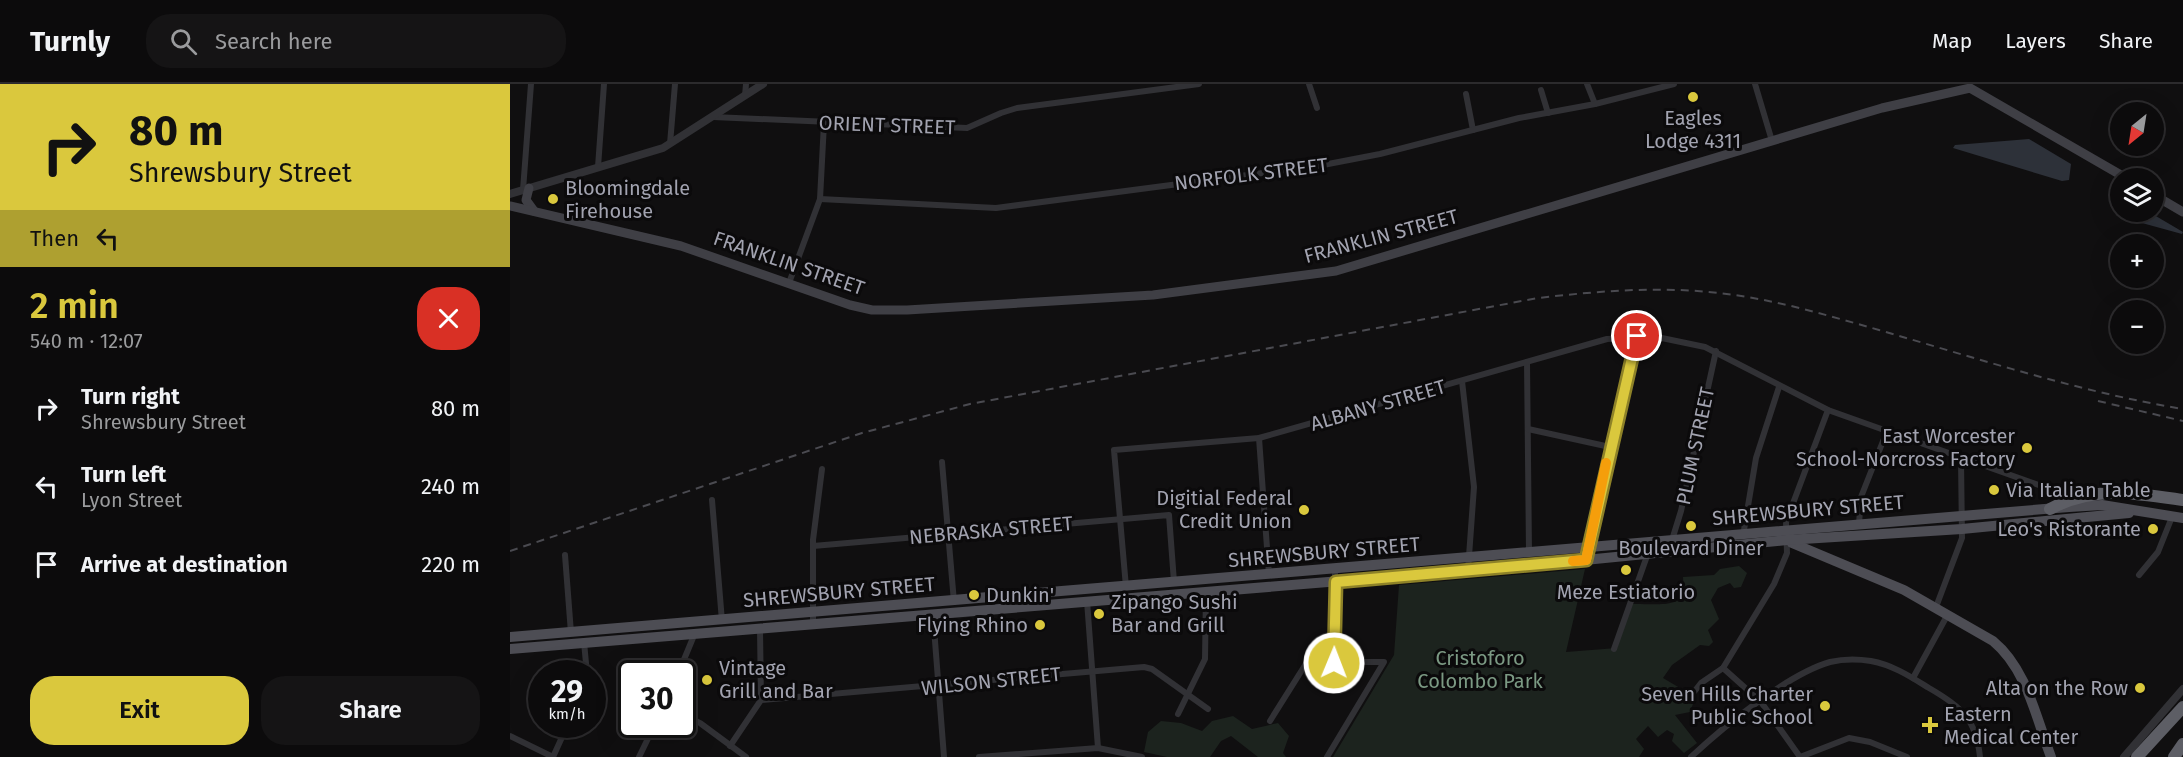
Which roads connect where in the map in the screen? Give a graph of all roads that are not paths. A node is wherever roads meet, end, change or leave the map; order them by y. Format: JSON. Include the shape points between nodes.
{"nodes":[{"id":1,"x":531,"y":84,"type":"edge"},
{"id":2,"x":604,"y":84,"type":"edge"},
{"id":3,"x":675,"y":84,"type":"edge"},
{"id":4,"x":746,"y":84,"type":"edge"},
{"id":5,"x":763,"y":84,"type":"edge"},
{"id":6,"x":1199,"y":84,"type":"edge"},
{"id":7,"x":1309,"y":84,"type":"edge"},
{"id":8,"x":1587,"y":84,"type":"edge"},
{"id":9,"x":1674,"y":84,"type":"edge"},
{"id":10,"x":1755,"y":84,"type":"edge"},
{"id":11,"x":1967,"y":86,"type":"edge"},
{"id":12,"x":1541,"y":90,"type":"dead end"},
{"id":13,"x":1466,"y":94,"type":"dead end"},
{"id":14,"x":745,"y":96,"type":"junction"},
{"id":15,"x":1595,"y":104,"type":"junction"},
{"id":16,"x":1317,"y":108,"type":"dead end"},
{"id":17,"x":1548,"y":112,"type":"junction"},
{"id":18,"x":713,"y":117,"type":"junction"},
{"id":19,"x":824,"y":123,"type":"junction"},
{"id":20,"x":1473,"y":129,"type":"junction"},
{"id":21,"x":1772,"y":141,"type":"junction"},
{"id":22,"x":670,"y":144,"type":"junction"},
{"id":23,"x":598,"y":167,"type":"junction"},
{"id":24,"x":2110,"y":169,"type":"edge"},
{"id":25,"x":526,"y":189,"type":"junction"},
{"id":26,"x":510,"y":194,"type":"edge"},
{"id":27,"x":820,"y":199,"type":"junction"},
{"id":28,"x":2164,"y":201,"type":"edge"},
{"id":29,"x":510,"y":206,"type":"edge"},
{"id":30,"x":536,"y":212,"type":"junction"},
{"id":31,"x":2183,"y":212,"type":"edge"},
{"id":32,"x":789,"y":283,"type":"junction"},
{"id":33,"x":1637,"y":336,"type":"junction"},
{"id":34,"x":1716,"y":351,"type":"junction"},
{"id":35,"x":1527,"y":362,"type":"junction"},
{"id":36,"x":1462,"y":381,"type":"junction"},
{"id":37,"x":1779,"y":387,"type":"junction"},
{"id":38,"x":1828,"y":410,"type":"junction"},
{"id":39,"x":1528,"y":429,"type":"junction"},
{"id":40,"x":1887,"y":431,"type":"junction"},
{"id":41,"x":1259,"y":438,"type":"junction"},
{"id":42,"x":1610,"y":447,"type":"junction"},
{"id":43,"x":1961,"y":459,"type":"junction"},
{"id":44,"x":942,"y":462,"type":"dead end"},
{"id":45,"x":822,"y":469,"type":"dead end"},
{"id":46,"x":2047,"y":488,"type":"dead end"},
{"id":47,"x":712,"y":500,"type":"dead end"},
{"id":48,"x":2183,"y":500,"type":"edge"},
{"id":49,"x":2050,"y":509,"type":"junction"},
{"id":50,"x":2139,"y":512,"type":"junction"},
{"id":51,"x":1963,"y":516,"type":"junction"},
{"id":52,"x":2177,"y":517,"type":"edge"},
{"id":53,"x":1120,"y":518,"type":"junction"},
{"id":54,"x":1859,"y":524,"type":"junction"},
{"id":55,"x":1962,"y":529,"type":"junction"},
{"id":56,"x":948,"y":533,"type":"junction"},
{"id":57,"x":1743,"y":534,"type":"junction"},
{"id":58,"x":1786,"y":535,"type":"junction"},
{"id":59,"x":1831,"y":539,"type":"junction"},
{"id":60,"x":1672,"y":540,"type":"junction"},
{"id":61,"x":813,"y":546,"type":"junction"},
{"id":62,"x":1743,"y":546,"type":"junction"},
{"id":63,"x":1588,"y":548,"type":"junction"},
{"id":64,"x":1529,"y":553,"type":"junction"},
{"id":65,"x":566,"y":555,"type":"dead end"},
{"id":66,"x":1647,"y":556,"type":"junction"},
{"id":67,"x":1826,"y":556,"type":"junction"},
{"id":68,"x":1469,"y":558,"type":"junction"},
{"id":69,"x":1586,"y":560,"type":"junction"},
{"id":70,"x":1335,"y":569,"type":"junction"},
{"id":71,"x":1468,"y":570,"type":"junction"},
{"id":72,"x":1269,"y":576,"type":"junction"},
{"id":73,"x":2139,"y":576,"type":"dead end"},
{"id":74,"x":1174,"y":582,"type":"junction"},
{"id":75,"x":1336,"y":582,"type":"junction"},
{"id":76,"x":1269,"y":588,"type":"junction"},
{"id":77,"x":1127,"y":592,"type":"junction"},
{"id":78,"x":1206,"y":592,"type":"junction"},
{"id":79,"x":954,"y":601,"type":"junction"},
{"id":80,"x":1087,"y":601,"type":"junction"},
{"id":81,"x":1936,"y":607,"type":"junction"},
{"id":82,"x":955,"y":612,"type":"junction"},
{"id":83,"x":813,"y":613,"type":"junction"},
{"id":84,"x":1948,"y":614,"type":"junction"},
{"id":85,"x":933,"y":615,"type":"junction"},
{"id":86,"x":722,"y":621,"type":"junction"},
{"id":87,"x":813,"y":625,"type":"junction"},
{"id":88,"x":694,"y":629,"type":"junction"},
{"id":89,"x":760,"y":630,"type":"junction"},
{"id":90,"x":584,"y":632,"type":"junction"},
{"id":91,"x":571,"y":633,"type":"junction"},
{"id":92,"x":510,"y":635,"type":"edge"},
{"id":93,"x":585,"y":645,"type":"junction"},
{"id":94,"x":1614,"y":649,"type":"dead end"},
{"id":95,"x":510,"y":650,"type":"edge"},
{"id":96,"x":586,"y":660,"type":"edge"},
{"id":97,"x":683,"y":660,"type":"edge"},
{"id":98,"x":1334,"y":663,"type":"junction"},
{"id":99,"x":1723,"y":668,"type":"junction"},
{"id":100,"x":1092,"y":671,"type":"junction"},
{"id":101,"x":1913,"y":678,"type":"junction"},
{"id":102,"x":938,"y":686,"type":"junction"},
{"id":103,"x":2183,"y":689,"type":"edge"},
{"id":104,"x":1694,"y":692,"type":"dead end"},
{"id":105,"x":1186,"y":693,"type":"junction"},
{"id":106,"x":761,"y":700,"type":"junction"},
{"id":107,"x":1761,"y":702,"type":"junction"},
{"id":108,"x":2183,"y":707,"type":"edge"},
{"id":109,"x":1208,"y":709,"type":"dead end"},
{"id":110,"x":1178,"y":714,"type":"dead end"},
{"id":111,"x":696,"y":721,"type":"edge"},
{"id":112,"x":1270,"y":721,"type":"dead end"},
{"id":113,"x":510,"y":736,"type":"edge"},
{"id":114,"x":562,"y":738,"type":"edge"},
{"id":115,"x":648,"y":738,"type":"edge"},
{"id":116,"x":2183,"y":744,"type":"edge"},
{"id":117,"x":730,"y":746,"type":"junction"},
{"id":118,"x":1098,"y":748,"type":"junction"},
{"id":119,"x":553,"y":757,"type":"edge"},
{"id":120,"x":639,"y":757,"type":"edge"},
{"id":121,"x":746,"y":757,"type":"edge"},
{"id":122,"x":944,"y":757,"type":"edge"},
{"id":123,"x":979,"y":757,"type":"edge"},
{"id":124,"x":1142,"y":757,"type":"edge"},
{"id":125,"x":1327,"y":757,"type":"edge"},
{"id":126,"x":1691,"y":757,"type":"edge"},
{"id":127,"x":1800,"y":757,"type":"edge"},
{"id":128,"x":1907,"y":757,"type":"edge"},
{"id":129,"x":1980,"y":757,"type":"edge"},
{"id":130,"x":2051,"y":757,"type":"edge"},
{"id":131,"x":2124,"y":757,"type":"edge"},
{"id":132,"x":2137,"y":757,"type":"edge"},
{"id":133,"x":2174,"y":757,"type":"edge"}],
"edges":[{"from":1,"to":25,"type":"street"},
{"from":2,"to":23,"type":"street"},
{"from":3,"to":22,"type":"street"},
{"from":4,"to":14,"type":"street"},
{"from":5,"to":14,"type":"street"},
{"from":6,"to":19,"type":"street","name":"ORIENT STREET","via":[[1017,108],[967,128]]},
{"from":7,"to":16,"type":"street"},
{"from":8,"to":15,"type":"street"},
{"from":9,"to":15,"type":"street","name":"NORFOLK STREET"},
{"from":10,"to":21,"type":"street"},
{"from":11,"to":21,"type":"main road","name":"FRANKLIN STREET"},
{"from":11,"to":24,"type":"main road","name":"FRANKLIN STREET"},
{"from":12,"to":17,"type":"street"},
{"from":13,"to":20,"type":"street"},
{"from":14,"to":18,"type":"street"},
{"from":15,"to":17,"type":"street","name":"NORFOLK STREET"},
{"from":17,"to":20,"type":"street","name":"NORFOLK STREET"},
{"from":18,"to":19,"type":"street","name":"ORIENT STREET"},
{"from":18,"to":22,"type":"street"},
{"from":19,"to":27,"type":"street"},
{"from":20,"to":27,"type":"street","name":"NORFOLK STREET","via":[[1323,165],[996,208]]},
{"from":21,"to":32,"type":"main road","name":"FRANKLIN STREET","via":[[1316,274],[1153,295],[907,310],[858,307]]},
{"from":22,"to":23,"type":"street"},
{"from":23,"to":25,"type":"street"},
{"from":25,"to":26,"type":"street"},
{"from":25,"to":30,"type":"main road","via":[[528,207]]},
{"from":27,"to":32,"type":"street"},
{"from":28,"to":31,"type":"main road"},
{"from":29,"to":30,"type":"main road","name":"FRANKLIN STREET"},
{"from":30,"to":32,"type":"main road","name":"FRANKLIN STREET","via":[[681,246]]},
{"from":33,"to":34,"type":"street","name":"ALBANY STREET","via":[[1667,338]]},
{"from":33,"to":35,"type":"street","name":"ALBANY STREET","via":[[1607,339]]},
{"from":33,"to":42,"type":"street"},
{"from":34,"to":37,"type":"street","name":"ALBANY STREET"},
{"from":34,"to":60,"type":"street","name":"PLUM STREET"},
{"from":35,"to":36,"type":"street","name":"ALBANY STREET"},
{"from":35,"to":39,"type":"street"},
{"from":36,"to":41,"type":"street","name":"ALBANY STREET"},
{"from":36,"to":68,"type":"street","via":[[1474,487]]},
{"from":37,"to":38,"type":"street","name":"ALBANY STREET"},
{"from":37,"to":57,"type":"street","via":[[1756,458]]},
{"from":38,"to":40,"type":"street","name":"ALBANY STREET"},
{"from":38,"to":58,"type":"street","via":[[1788,516]]},
{"from":39,"to":42,"type":"street"},
{"from":39,"to":64,"type":"street"},
{"from":40,"to":43,"type":"street","name":"ALBANY STREET"},
{"from":40,"to":54,"type":"street","via":[[1861,497]]},
{"from":41,"to":53,"type":"street","name":"ALBANY STREET","via":[[1114,450]]},
{"from":41,"to":72,"type":"street"},
{"from":42,"to":63,"type":"street"},
{"from":43,"to":46,"type":"street","name":"ALBANY STREET"},
{"from":43,"to":51,"type":"street"},
{"from":44,"to":56,"type":"street"},
{"from":45,"to":61,"type":"street"},
{"from":47,"to":86,"type":"street"},
{"from":48,"to":49,"type":"highway","via":[[2102,492],[2069,498]]},
{"from":49,"to":50,"type":"main road","name":"SHREWSBURY STREET","via":[[2102,505]]},
{"from":49,"to":51,"type":"main road","name":"SHREWSBURY STREET"},
{"from":50,"to":52,"type":"main road","name":"SHREWSBURY STREET"},
{"from":50,"to":55,"type":"main road","name":"SHREWSBURY STREET"},
{"from":51,"to":54,"type":"main road","name":"SHREWSBURY STREET"},
{"from":51,"to":55,"type":"street"},
{"from":52,"to":73,"type":"street"},
{"from":53,"to":56,"type":"street","name":"NEBRASKA STREET"},
{"from":53,"to":74,"type":"street","name":"NEBRASKA STREET","via":[[1169,515]]},
{"from":53,"to":77,"type":"street"},
{"from":54,"to":58,"type":"main road","name":"SHREWSBURY STREET"},
{"from":55,"to":59,"type":"main road","name":"SHREWSBURY STREET"},
{"from":55,"to":81,"type":"street"},
{"from":56,"to":61,"type":"street","name":"NEBRASKA STREET"},
{"from":56,"to":79,"type":"street"},
{"from":57,"to":58,"type":"main road","name":"SHREWSBURY STREET","via":[[1771,531]]},
{"from":57,"to":60,"type":"main road","name":"SHREWSBURY STREET"},
{"from":57,"to":62,"type":"street"},
{"from":58,"to":59,"type":"main road","name":"SHREWSBURY STREET"},
{"from":58,"to":62,"type":"main road","name":"SHREWSBURY STREET"},
{"from":58,"to":67,"type":"main road"},
{"from":58,"to":99,"type":"street","via":[[1787,554],[1774,584]]},
{"from":59,"to":67,"type":"main road"},
{"from":60,"to":63,"type":"main road","name":"SHREWSBURY STREET"},
{"from":61,"to":83,"type":"street"},
{"from":62,"to":66,"type":"main road","name":"SHREWSBURY STREET"},
{"from":63,"to":64,"type":"main road","name":"SHREWSBURY STREET"},
{"from":63,"to":69,"type":"street"},
{"from":64,"to":68,"type":"main road","name":"SHREWSBURY STREET"},
{"from":65,"to":91,"type":"street"},
{"from":66,"to":69,"type":"main road","name":"SHREWSBURY STREET"},
{"from":66,"to":94,"type":"street"},
{"from":67,"to":81,"type":"main road"},
{"from":68,"to":70,"type":"main road","name":"SHREWSBURY STREET"},
{"from":68,"to":71,"type":"street"},
{"from":69,"to":71,"type":"main road","name":"SHREWSBURY STREET"},
{"from":70,"to":72,"type":"main road","name":"SHREWSBURY STREET"},
{"from":70,"to":75,"type":"street"},
{"from":71,"to":75,"type":"main road","name":"SHREWSBURY STREET"},
{"from":72,"to":74,"type":"main road","name":"SHREWSBURY STREET"},
{"from":72,"to":76,"type":"street"},
{"from":74,"to":77,"type":"main road","name":"SHREWSBURY STREET"},
{"from":75,"to":76,"type":"main road","name":"SHREWSBURY STREET"},
{"from":75,"to":98,"type":"street"},
{"from":76,"to":78,"type":"main road","name":"SHREWSBURY STREET"},
{"from":77,"to":78,"type":"main road","name":"SHREWSBURY STREET"},
{"from":77,"to":79,"type":"main road","name":"SHREWSBURY STREET"},
{"from":77,"to":80,"type":"main road","name":"SHREWSBURY STREET"},
{"from":78,"to":105,"type":"street","via":[[1205,659]]},
{"from":79,"to":82,"type":"street"},
{"from":79,"to":83,"type":"main road","name":"SHREWSBURY STREET"},
{"from":80,"to":82,"type":"main road","name":"SHREWSBURY STREET"},
{"from":80,"to":100,"type":"street"},
{"from":81,"to":84,"type":"main road"},
{"from":82,"to":85,"type":"main road","name":"SHREWSBURY STREET"},
{"from":83,"to":86,"type":"main road","name":"SHREWSBURY STREET"},
{"from":83,"to":87,"type":"street"},
{"from":84,"to":101,"type":"street"},
{"from":84,"to":130,"type":"main road","via":[[1991,639],[2011,659],[2024,682]]},
{"from":85,"to":87,"type":"main road","name":"SHREWSBURY STREET"},
{"from":85,"to":102,"type":"street"},
{"from":86,"to":88,"type":"main road","name":"SHREWSBURY STREET"},
{"from":87,"to":89,"type":"main road","name":"SHREWSBURY STREET"},
{"from":88,"to":89,"type":"main road","name":"SHREWSBURY STREET"},
{"from":88,"to":90,"type":"main road","name":"SHREWSBURY STREET"},
{"from":88,"to":93,"type":"main road","name":"SHREWSBURY STREET"},
{"from":88,"to":97,"type":"street"},
{"from":89,"to":106,"type":"street"},
{"from":90,"to":91,"type":"main road","name":"SHREWSBURY STREET"},
{"from":90,"to":93,"type":"street"},
{"from":91,"to":92,"type":"main road","name":"SHREWSBURY STREET"},
{"from":93,"to":95,"type":"main road","name":"SHREWSBURY STREET"},
{"from":93,"to":96,"type":"street"},
{"from":98,"to":112,"type":"street","via":[[1307,662]]},
{"from":98,"to":125,"type":"street","via":[[1384,662]]},
{"from":99,"to":104,"type":"street"},
{"from":99,"to":107,"type":"street"},
{"from":100,"to":102,"type":"street","name":"WILSON STREET"},
{"from":100,"to":105,"type":"street","name":"WILSON STREET","via":[[1152,669]]},
{"from":100,"to":118,"type":"street"},
{"from":101,"to":107,"type":"street","via":[[1875,662],[1838,661],[1801,674]]},
{"from":101,"to":129,"type":"street","via":[[1951,701],[1972,722]]},
{"from":102,"to":106,"type":"street","name":"WILSON STREET"},
{"from":102,"to":122,"type":"street"},
{"from":103,"to":131,"type":"street"},
{"from":105,"to":109,"type":"street","name":"WILSON STREET"},
{"from":105,"to":110,"type":"street"},
{"from":106,"to":117,"type":"street"},
{"from":107,"to":126,"type":"street"},
{"from":107,"to":127,"type":"street"},
{"from":108,"to":132,"type":"highway"},
{"from":111,"to":117,"type":"street"},
{"from":113,"to":119,"type":"street"},
{"from":114,"to":119,"type":"street"},
{"from":115,"to":120,"type":"street"},
{"from":116,"to":133,"type":"highway"},
{"from":117,"to":121,"type":"street"},
{"from":118,"to":123,"type":"street"},
{"from":118,"to":124,"type":"street"},
{"from":127,"to":128,"type":"street","via":[[1849,738]]}]}
